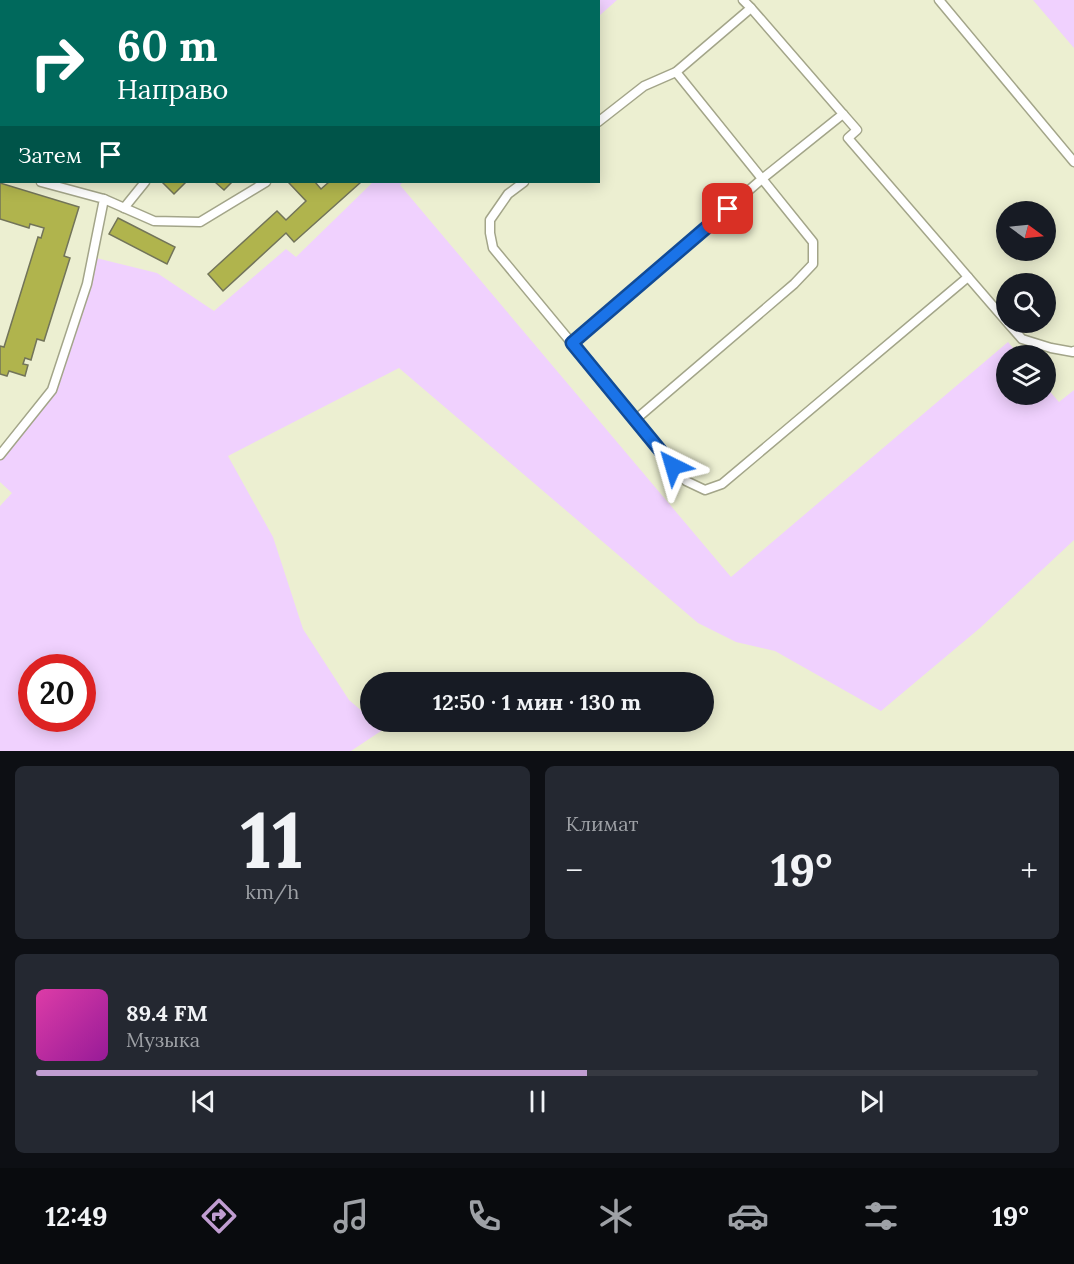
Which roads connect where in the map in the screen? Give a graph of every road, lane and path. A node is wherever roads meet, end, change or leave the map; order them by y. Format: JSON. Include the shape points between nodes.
{"nodes":[{"id":1,"x":743,"y":0,"type":"edge"},
{"id":2,"x":939,"y":0,"type":"edge"},
{"id":3,"x":751,"y":8,"type":"junction"},
{"id":4,"x":676,"y":72,"type":"junction"},
{"id":5,"x":843,"y":114,"type":"junction"},
{"id":6,"x":600,"y":120,"type":"edge"},
{"id":7,"x":1074,"y":162,"type":"edge"},
{"id":8,"x":762,"y":179,"type":"junction"},
{"id":9,"x":55,"y":183,"type":"edge"},
{"id":10,"x":144,"y":183,"type":"edge"},
{"id":11,"x":264,"y":183,"type":"edge"},
{"id":12,"x":523,"y":183,"type":"edge"},
{"id":13,"x":104,"y":199,"type":"junction"},
{"id":14,"x":124,"y":208,"type":"junction"},
{"id":15,"x":968,"y":277,"type":"junction"},
{"id":16,"x":996,"y":309,"type":"edge"},
{"id":17,"x":1017,"y":333,"type":"edge"},
{"id":18,"x":572,"y":343,"type":"junction"},
{"id":19,"x":1074,"y":351,"type":"edge"},
{"id":20,"x":635,"y":420,"type":"junction"},
{"id":21,"x":0,"y":454,"type":"edge"}],
"edges":[{"from":1,"to":3,"type":"lane"},
{"from":2,"to":7,"type":"lane"},
{"from":3,"to":4,"type":"lane"},
{"from":3,"to":5,"type":"lane"},
{"from":4,"to":6,"type":"lane","via":[[645,86]]},
{"from":4,"to":8,"type":"lane"},
{"from":5,"to":8,"type":"lane"},
{"from":5,"to":15,"type":"lane","via":[[856,130],[848,138]]},
{"from":8,"to":18,"type":"lane"},
{"from":8,"to":20,"type":"lane","via":[[813,242],[813,264]]},
{"from":9,"to":13,"type":"lane"},
{"from":10,"to":14,"type":"lane"},
{"from":11,"to":14,"type":"lane","via":[[200,222],[154,221]]},
{"from":12,"to":18,"type":"lane","via":[[508,194],[490,220],[493,248]]},
{"from":13,"to":14,"type":"lane"},
{"from":13,"to":21,"type":"lane","via":[[87,284],[52,390]]},
{"from":15,"to":16,"type":"lane"},
{"from":15,"to":20,"type":"lane","via":[[722,484],[705,490],[686,482]]},
{"from":17,"to":19,"type":"lane","via":[[1022,339]]},
{"from":18,"to":20,"type":"lane"}]}
